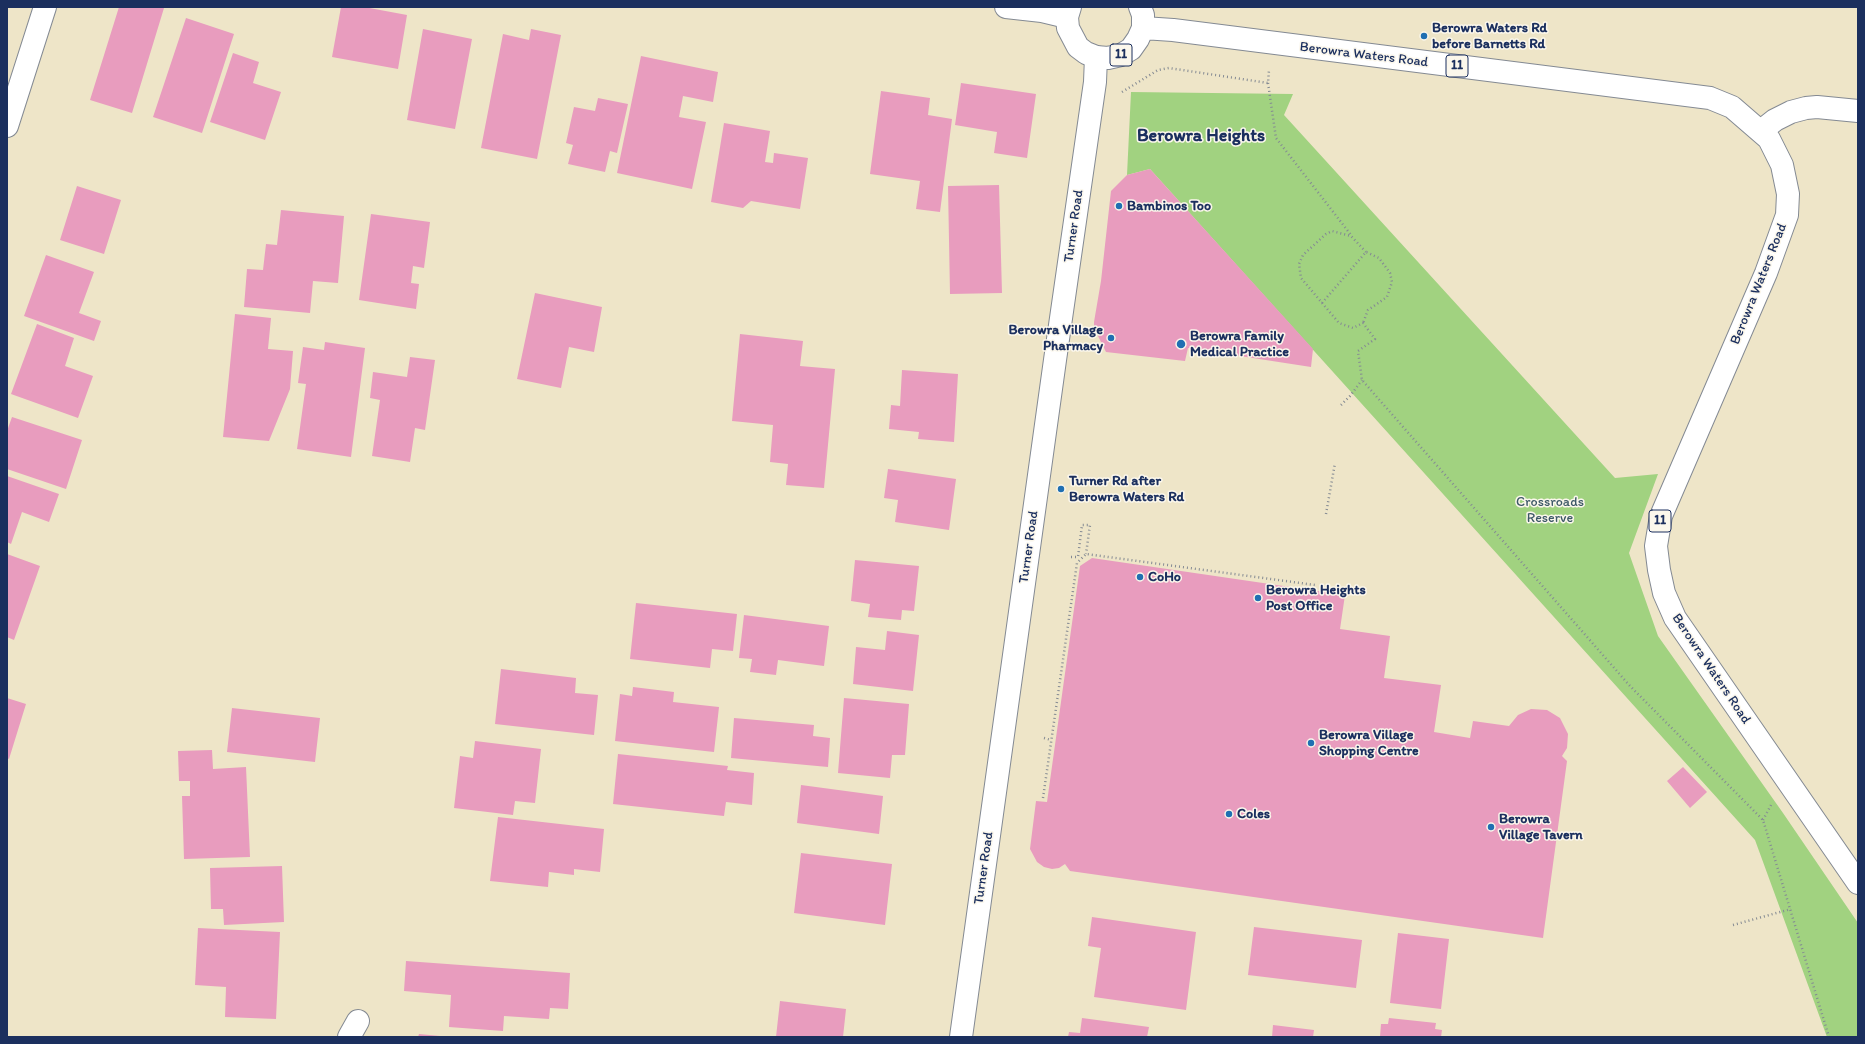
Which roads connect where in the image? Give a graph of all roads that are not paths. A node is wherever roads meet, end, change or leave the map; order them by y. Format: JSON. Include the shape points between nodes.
{"nodes":[{"id":1,"x":45,"y":7,"type":"edge"},
{"id":2,"x":1006,"y":7,"type":"edge"},
{"id":3,"x":1140,"y":7,"type":"edge"},
{"id":4,"x":1068,"y":12,"type":"edge"},
{"id":5,"x":1142,"y":28,"type":"junction"},
{"id":6,"x":1096,"y":57,"type":"junction"},
{"id":7,"x":1858,"y":110,"type":"edge"},
{"id":8,"x":7,"y":126,"type":"edge"},
{"id":9,"x":1761,"y":131,"type":"junction"},
{"id":10,"x":1858,"y":883,"type":"edge"},
{"id":11,"x":962,"y":1037,"type":"edge"}],
"edges":[{"from":1,"to":8,"type":"main road"},
{"from":2,"to":4,"type":"main road"},
{"from":3,"to":5,"type":"main road","number":"11","via":[[1143,15]]},
{"from":4,"to":6,"type":"main road","number":"11","via":[[1068,28],[1078,47]]},
{"from":5,"to":6,"type":"main road","number":"11","via":[[1134,44],[1121,55]]},
{"from":5,"to":9,"type":"main road","name":"Berowra Waters Road","number":"11","via":[[1710,98],[1732,107]]},
{"from":6,"to":11,"type":"main road","name":"Turner Road","via":[[1095,82]]},
{"from":7,"to":9,"type":"main road","via":[[1806,108],[1775,120]]},
{"from":9,"to":10,"type":"main road","name":"Berowra Waters Road","number":"11","via":[[1769,140],[1782,166],[1788,194],[1787,215],[1766,273],[1661,516],[1656,546],[1659,570],[1664,593],[1675,618]]}]}
